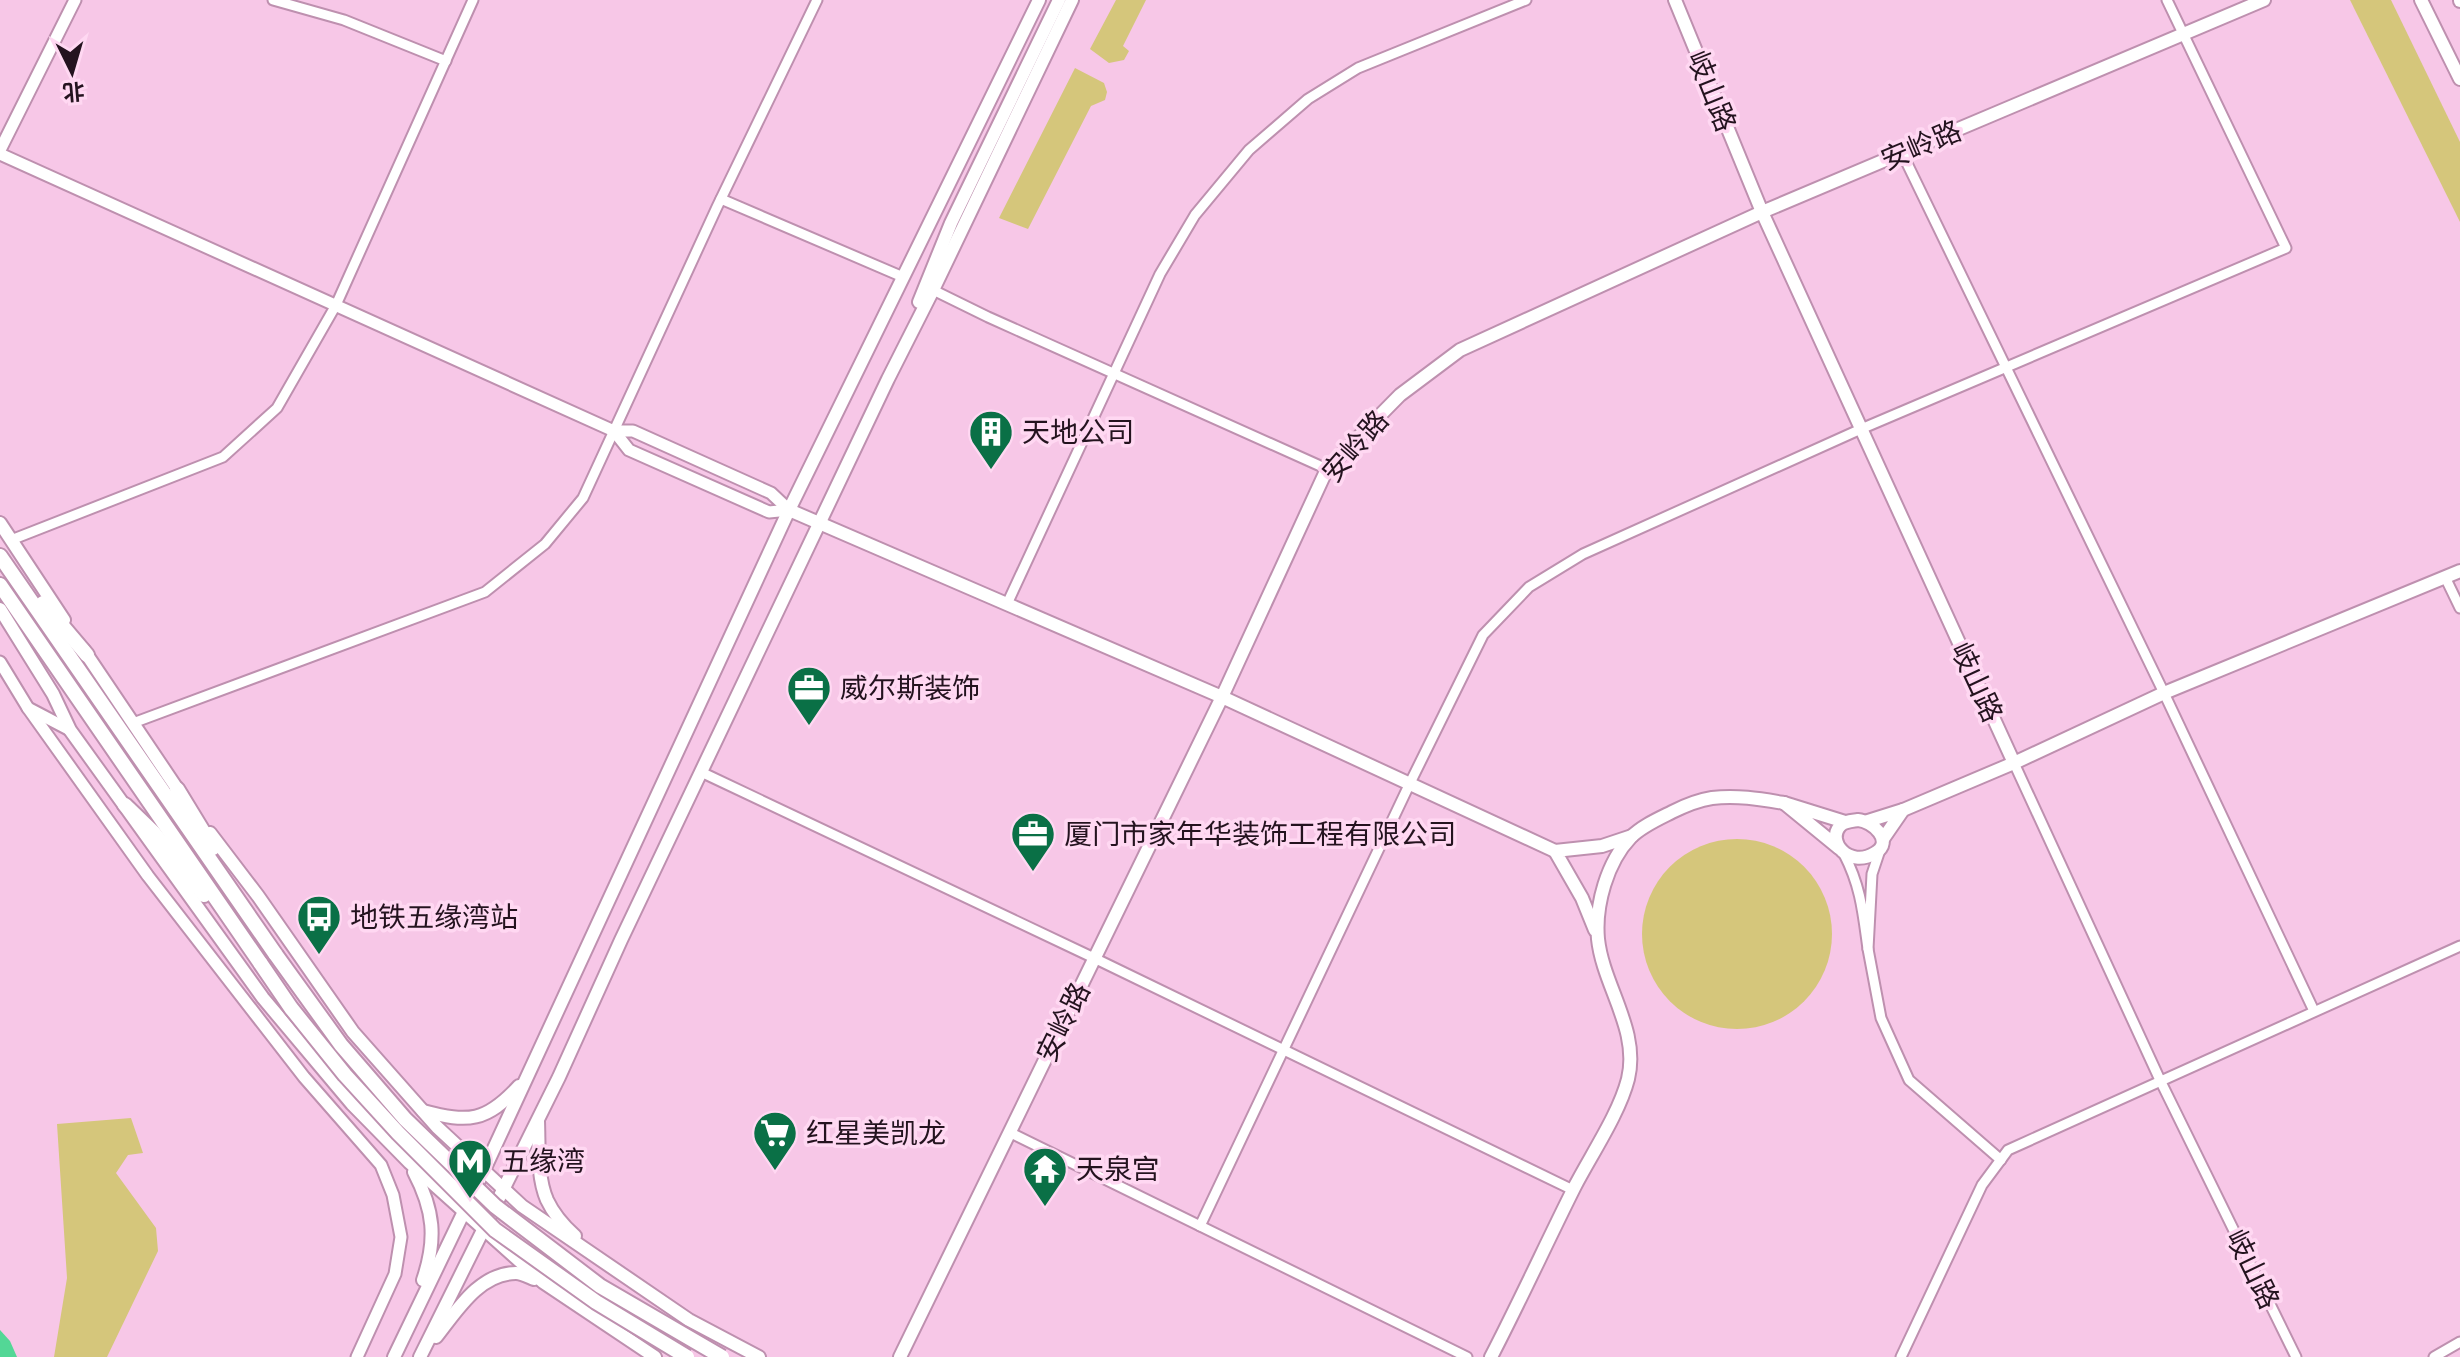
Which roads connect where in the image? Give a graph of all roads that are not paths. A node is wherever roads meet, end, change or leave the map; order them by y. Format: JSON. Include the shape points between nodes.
{"nodes":[{"id":1,"x":75,"y":0,"type":"edge"},
{"id":2,"x":273,"y":0,"type":"edge"},
{"id":3,"x":473,"y":0,"type":"edge"},
{"id":4,"x":817,"y":0,"type":"edge"},
{"id":5,"x":1039,"y":0,"type":"edge"},
{"id":6,"x":1059,"y":0,"type":"edge"},
{"id":7,"x":1072,"y":0,"type":"edge"},
{"id":8,"x":1526,"y":0,"type":"edge"},
{"id":9,"x":1675,"y":0,"type":"edge"},
{"id":10,"x":2167,"y":0,"type":"edge"},
{"id":11,"x":2264,"y":0,"type":"edge"},
{"id":12,"x":2421,"y":0,"type":"edge"},
{"id":13,"x":2184,"y":34,"type":"junction"},
{"id":14,"x":446,"y":61,"type":"junction"},
{"id":15,"x":2460,"y":79,"type":"edge"},
{"id":16,"x":0,"y":152,"type":"edge"},
{"id":17,"x":1902,"y":153,"type":"junction"},
{"id":18,"x":721,"y":199,"type":"junction"},
{"id":19,"x":1762,"y":212,"type":"junction"},
{"id":20,"x":903,"y":277,"type":"junction"},
{"id":21,"x":933,"y":290,"type":"junction"},
{"id":22,"x":336,"y":305,"type":"junction"},
{"id":23,"x":2006,"y":367,"type":"junction"},
{"id":24,"x":1114,"y":374,"type":"junction"},
{"id":25,"x":888,"y":379,"type":"junction"},
{"id":26,"x":1861,"y":429,"type":"junction"},
{"id":27,"x":614,"y":431,"type":"junction"},
{"id":28,"x":1327,"y":469,"type":"junction"},
{"id":29,"x":789,"y":510,"type":"junction"},
{"id":30,"x":820,"y":522,"type":"junction"},
{"id":31,"x":0,"y":523,"type":"edge"},
{"id":32,"x":11,"y":540,"type":"junction"},
{"id":33,"x":0,"y":555,"type":"edge"},
{"id":34,"x":2460,"y":571,"type":"edge"},
{"id":35,"x":2445,"y":577,"type":"junction"},
{"id":36,"x":0,"y":585,"type":"edge"},
{"id":37,"x":1007,"y":604,"type":"junction"},
{"id":38,"x":2460,"y":608,"type":"edge"},
{"id":39,"x":0,"y":609,"type":"edge"},
{"id":40,"x":87,"y":655,"type":"junction"},
{"id":41,"x":0,"y":662,"type":"edge"},
{"id":42,"x":2164,"y":693,"type":"junction"},
{"id":43,"x":1222,"y":697,"type":"junction"},
{"id":44,"x":28,"y":708,"type":"junction"},
{"id":45,"x":133,"y":723,"type":"junction"},
{"id":46,"x":70,"y":730,"type":"junction"},
{"id":47,"x":2014,"y":763,"type":"junction"},
{"id":48,"x":701,"y":772,"type":"junction"},
{"id":49,"x":1410,"y":783,"type":"junction"},
{"id":50,"x":177,"y":789,"type":"junction"},
{"id":51,"x":1784,"y":803,"type":"junction"},
{"id":52,"x":125,"y":805,"type":"junction"},
{"id":53,"x":1903,"y":810,"type":"junction"},
{"id":54,"x":1868,"y":821,"type":"junction"},
{"id":55,"x":1845,"y":822,"type":"junction"},
{"id":56,"x":1632,"y":836,"type":"junction"},
{"id":57,"x":1881,"y":844,"type":"junction"},
{"id":58,"x":1555,"y":851,"type":"junction"},
{"id":59,"x":1842,"y":851,"type":"junction"},
{"id":60,"x":1598,"y":939,"type":"junction"},
{"id":61,"x":248,"y":946,"type":"junction"},
{"id":62,"x":2460,"y":946,"type":"edge"},
{"id":63,"x":1868,"y":949,"type":"junction"},
{"id":64,"x":276,"y":955,"type":"junction"},
{"id":65,"x":1094,"y":958,"type":"junction"},
{"id":66,"x":2314,"y":1011,"type":"junction"},
{"id":67,"x":1283,"y":1049,"type":"junction"},
{"id":68,"x":527,"y":1077,"type":"junction"},
{"id":69,"x":2160,"y":1080,"type":"junction"},
{"id":70,"x":423,"y":1111,"type":"junction"},
{"id":71,"x":538,"y":1117,"type":"junction"},
{"id":72,"x":1009,"y":1132,"type":"junction"},
{"id":73,"x":2001,"y":1160,"type":"junction"},
{"id":74,"x":409,"y":1162,"type":"junction"},
{"id":75,"x":484,"y":1170,"type":"junction"},
{"id":76,"x":504,"y":1187,"type":"junction"},
{"id":77,"x":1573,"y":1190,"type":"junction"},
{"id":78,"x":464,"y":1211,"type":"junction"},
{"id":79,"x":1200,"y":1226,"type":"junction"},
{"id":80,"x":484,"y":1230,"type":"junction"},
{"id":81,"x":597,"y":1259,"type":"junction"},
{"id":82,"x":543,"y":1282,"type":"junction"},
{"id":83,"x":403,"y":1338,"type":"junction"},
{"id":84,"x":2460,"y":1342,"type":"edge"},
{"id":85,"x":421,"y":1356,"type":"edge"},
{"id":86,"x":357,"y":1357,"type":"edge"},
{"id":87,"x":394,"y":1357,"type":"edge"},
{"id":88,"x":655,"y":1357,"type":"edge"},
{"id":89,"x":687,"y":1357,"type":"edge"},
{"id":90,"x":722,"y":1357,"type":"edge"},
{"id":91,"x":759,"y":1357,"type":"edge"},
{"id":92,"x":900,"y":1357,"type":"edge"},
{"id":93,"x":1467,"y":1357,"type":"edge"},
{"id":94,"x":1491,"y":1357,"type":"edge"},
{"id":95,"x":1901,"y":1357,"type":"edge"},
{"id":96,"x":2296,"y":1357,"type":"edge"},
{"id":97,"x":2434,"y":1357,"type":"edge"}],
"edges":[{"from":1,"to":16,"type":"street"},
{"from":2,"to":14,"type":"street","via":[[344,20]]},
{"from":3,"to":14,"type":"street"},
{"from":4,"to":18,"type":"street"},
{"from":5,"to":20,"type":"main road"},
{"from":6,"to":25,"type":"main road","via":[[951,223]]},
{"from":7,"to":21,"type":"main road"},
{"from":8,"to":24,"type":"street","via":[[1358,68],[1308,99],[1249,150],[1195,215],[1160,274]]},
{"from":9,"to":19,"type":"main road","name":"岐山路"},
{"from":10,"to":13,"type":"street"},
{"from":11,"to":13,"type":"main road","name":"安岭路"},
{"from":12,"to":15,"type":"main road"},
{"from":13,"to":17,"type":"main road","name":"安岭路"},
{"from":13,"to":23,"type":"street","via":[[2286,248]]},
{"from":14,"to":22,"type":"street"},
{"from":16,"to":22,"type":"street"},
{"from":17,"to":19,"type":"main road","name":"安岭路"},
{"from":17,"to":23,"type":"street"},
{"from":18,"to":20,"type":"street"},
{"from":18,"to":27,"type":"street"},
{"from":19,"to":26,"type":"main road","name":"岐山路"},
{"from":19,"to":28,"type":"main road","name":"安岭路","via":[[1460,350],[1400,395]]},
{"from":20,"to":29,"type":"main road"},
{"from":21,"to":24,"type":"street"},
{"from":21,"to":25,"type":"main road"},
{"from":22,"to":27,"type":"street"},
{"from":22,"to":32,"type":"street","via":[[277,408],[223,457]]},
{"from":23,"to":26,"type":"street"},
{"from":23,"to":42,"type":"street"},
{"from":24,"to":28,"type":"street"},
{"from":24,"to":37,"type":"street"},
{"from":25,"to":30,"type":"main road"},
{"from":26,"to":47,"type":"main road","name":"岐山路"},
{"from":26,"to":49,"type":"street","via":[[1583,554],[1529,587],[1483,635]]},
{"from":27,"to":29,"type":"street","via":[[633,431],[771,493]]},
{"from":27,"to":29,"type":"street","via":[[629,450],[769,512]]},
{"from":27,"to":45,"type":"street","via":[[583,498],[545,544],[485,592]]},
{"from":28,"to":43,"type":"main road","name":"安岭路"},
{"from":29,"to":30,"type":"main road"},
{"from":29,"to":68,"type":"main road"},
{"from":30,"to":37,"type":"main road"},
{"from":30,"to":48,"type":"main road"},
{"from":31,"to":32,"type":"main road"},
{"from":32,"to":40,"type":"main road"},
{"from":33,"to":40,"type":"highway"},
{"from":33,"to":64,"type":"highway"},
{"from":34,"to":35,"type":"main road"},
{"from":35,"to":38,"type":"street"},
{"from":35,"to":42,"type":"main road"},
{"from":36,"to":61,"type":"highway"},
{"from":37,"to":43,"type":"main road"},
{"from":39,"to":46,"type":"main road"},
{"from":40,"to":45,"type":"main road"},
{"from":41,"to":44,"type":"street"},
{"from":42,"to":47,"type":"main road"},
{"from":42,"to":66,"type":"street"},
{"from":43,"to":49,"type":"main road"},
{"from":43,"to":65,"type":"main road","name":"安岭路"},
{"from":44,"to":46,"type":"street"},
{"from":44,"to":86,"type":"street","via":[[148,876],[304,1077],[381,1165],[401,1237],[395,1274]]},
{"from":45,"to":50,"type":"main road"},
{"from":46,"to":52,"type":"main road"},
{"from":47,"to":53,"type":"main road"},
{"from":47,"to":69,"type":"street","name":"岐山路"},
{"from":48,"to":65,"type":"street"},
{"from":48,"to":71,"type":"main road"},
{"from":49,"to":58,"type":"main road"},
{"from":49,"to":67,"type":"street"},
{"from":50,"to":64,"type":"highway"},
{"from":50,"to":70,"type":"main road","via":[[353,1032]]},
{"from":51,"to":55,"type":"main road"},
{"from":51,"to":56,"type":"main road","via":[[1709,798]]},
{"from":51,"to":59,"type":"main road"},
{"from":52,"to":61,"type":"highway"},
{"from":52,"to":74,"type":"main road","via":[[263,998],[352,1104]]},
{"from":53,"to":54,"type":"main road"},
{"from":53,"to":57,"type":"main road"},
{"from":54,"to":55,"type":"main road"},
{"from":54,"to":57,"type":"main road","via":[[1881,832]]},
{"from":55,"to":59,"type":"main road","via":[[1836,832]]},
{"from":56,"to":58,"type":"main road","via":[[1602,846]]},
{"from":56,"to":60,"type":"main road","via":[[1609,871]]},
{"from":57,"to":59,"type":"main road","via":[[1866,857]]},
{"from":57,"to":63,"type":"street","via":[[1872,874]]},
{"from":58,"to":60,"type":"main road"},
{"from":59,"to":63,"type":"street","via":[[1863,900]]},
{"from":60,"to":77,"type":"main road","via":[[1631,1056],[1622,1097]]},
{"from":61,"to":89,"type":"highway","bridge":true,"via":[[345,1075],[495,1230],[596,1302]]},
{"from":62,"to":66,"type":"street"},
{"from":63,"to":73,"type":"street","via":[[1881,1018],[1909,1080]]},
{"from":64,"to":90,"type":"highway","bridge":true,"via":[[341,1045],[405,1119],[495,1206],[600,1286]]},
{"from":65,"to":67,"type":"street"},
{"from":65,"to":72,"type":"main road","name":"安岭路"},
{"from":66,"to":69,"type":"street"},
{"from":67,"to":77,"type":"street"},
{"from":67,"to":79,"type":"street"},
{"from":68,"to":70,"type":"main road","via":[[503,1103],[477,1118]]},
{"from":68,"to":75,"type":"main road"},
{"from":69,"to":73,"type":"street","via":[[2008,1150]]},
{"from":69,"to":96,"type":"street","name":"岐山路"},
{"from":70,"to":75,"type":"main road"},
{"from":71,"to":76,"type":"main road"},
{"from":71,"to":81,"type":"main road","via":[[546,1199],[562,1224]]},
{"from":72,"to":79,"type":"street"},
{"from":72,"to":92,"type":"main road","name":"安岭路"},
{"from":73,"to":95,"type":"street","via":[[1982,1185]]},
{"from":74,"to":78,"type":"main road"},
{"from":74,"to":83,"type":"main road","via":[[426,1195],[433,1232],[428,1265]]},
{"from":75,"to":76,"type":"main road"},
{"from":75,"to":78,"type":"main road"},
{"from":76,"to":80,"type":"main road"},
{"from":76,"to":81,"type":"main road","via":[[522,1206]]},
{"from":77,"to":94,"type":"main road"},
{"from":78,"to":80,"type":"main road"},
{"from":78,"to":83,"type":"main road"},
{"from":79,"to":93,"type":"street"},
{"from":80,"to":82,"type":"main road"},
{"from":80,"to":85,"type":"main road"},
{"from":81,"to":91,"type":"main road","via":[[689,1320]]},
{"from":82,"to":85,"type":"main road","via":[[517,1273],[490,1279],[472,1293]]},
{"from":82,"to":88,"type":"main road"},
{"from":83,"to":87,"type":"main road"},
{"from":84,"to":97,"type":"street"}]}
